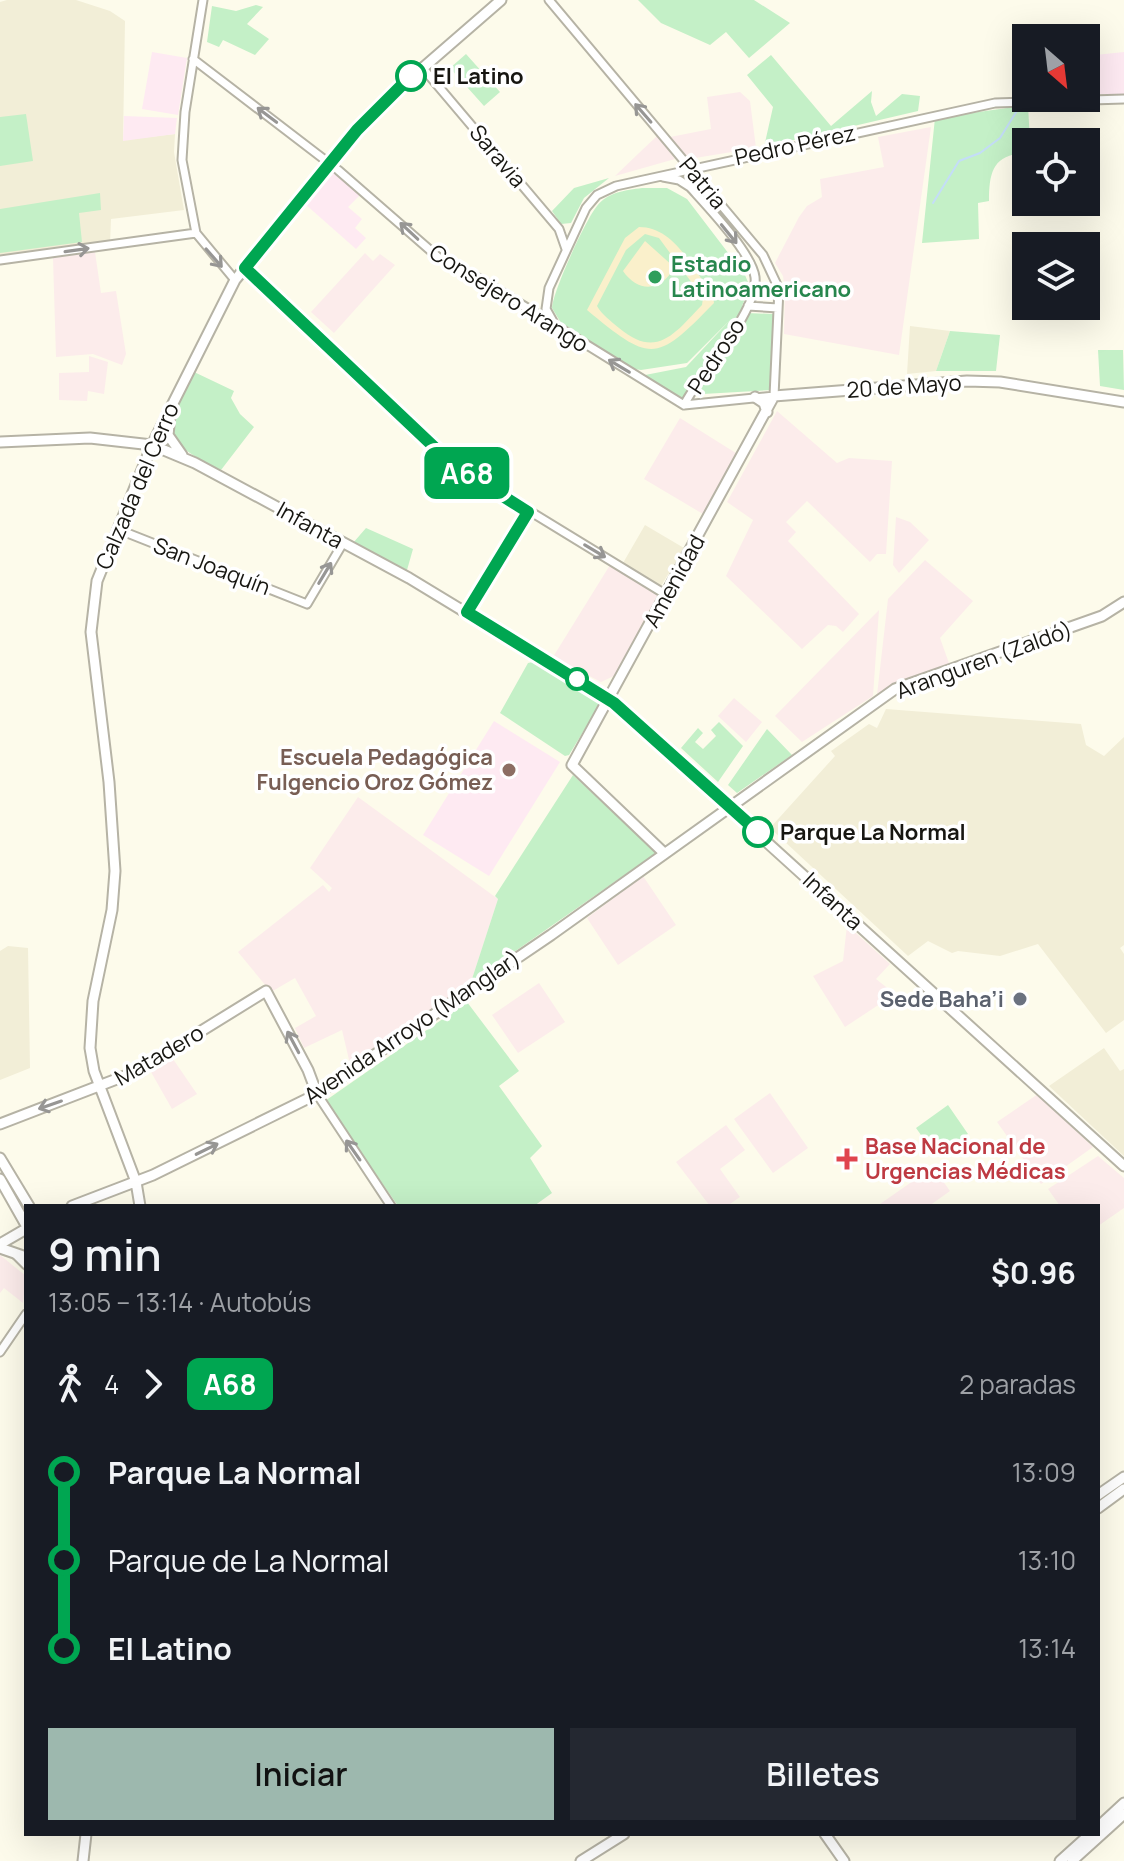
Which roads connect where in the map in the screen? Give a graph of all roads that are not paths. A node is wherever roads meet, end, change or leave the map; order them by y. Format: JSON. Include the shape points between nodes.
{"nodes":[{"id":1,"x":203,"y":0,"type":"edge"},
{"id":2,"x":501,"y":0,"type":"edge"},
{"id":3,"x":549,"y":0,"type":"edge"},
{"id":4,"x":193,"y":59,"type":"junction"},
{"id":5,"x":422,"y":67,"type":"junction"},
{"id":6,"x":1124,"y":99,"type":"edge"},
{"id":7,"x":329,"y":163,"type":"junction"},
{"id":8,"x":714,"y":163,"type":"junction"},
{"id":9,"x":689,"y":168,"type":"junction"},
{"id":10,"x":680,"y":170,"type":"junction"},
{"id":11,"x":648,"y":178,"type":"junction"},
{"id":12,"x":684,"y":182,"type":"junction"},
{"id":13,"x":706,"y":186,"type":"junction"},
{"id":14,"x":554,"y":223,"type":"junction"},
{"id":15,"x":578,"y":224,"type":"junction"},
{"id":16,"x":196,"y":233,"type":"junction"},
{"id":17,"x":566,"y":249,"type":"junction"},
{"id":18,"x":0,"y":260,"type":"edge"},
{"id":19,"x":245,"y":268,"type":"junction"},
{"id":20,"x":235,"y":280,"type":"junction"},
{"id":21,"x":748,"y":306,"type":"junction"},
{"id":22,"x":778,"y":308,"type":"junction"},
{"id":23,"x":546,"y":315,"type":"junction"},
{"id":24,"x":696,"y":384,"type":"junction"},
{"id":25,"x":796,"y":394,"type":"junction"},
{"id":26,"x":774,"y":396,"type":"junction"},
{"id":27,"x":755,"y":397,"type":"junction"},
{"id":28,"x":174,"y":398,"type":"junction"},
{"id":29,"x":703,"y":402,"type":"junction"},
{"id":30,"x":1124,"y":402,"type":"edge"},
{"id":31,"x":684,"y":405,"type":"junction"},
{"id":32,"x":766,"y":416,"type":"junction"},
{"id":33,"x":0,"y":442,"type":"edge"},
{"id":34,"x":152,"y":445,"type":"junction"},
{"id":35,"x":195,"y":463,"type":"junction"},
{"id":36,"x":117,"y":529,"type":"junction"},
{"id":37,"x":343,"y":543,"type":"junction"},
{"id":38,"x":665,"y":594,"type":"junction"},
{"id":39,"x":1124,"y":602,"type":"edge"},
{"id":40,"x":610,"y":700,"type":"junction"},
{"id":41,"x":729,"y":806,"type":"junction"},
{"id":42,"x":664,"y":853,"type":"junction"},
{"id":43,"x":100,"y":1088,"type":"junction"},
{"id":44,"x":317,"y":1094,"type":"junction"},
{"id":45,"x":0,"y":1124,"type":"edge"},
{"id":46,"x":0,"y":1158,"type":"edge"},
{"id":47,"x":1124,"y":1166,"type":"edge"},
{"id":48,"x":0,"y":1179,"type":"edge"},
{"id":49,"x":136,"y":1182,"type":"junction"},
{"id":50,"x":28,"y":1204,"type":"edge"},
{"id":51,"x":77,"y":1204,"type":"edge"},
{"id":52,"x":140,"y":1204,"type":"edge"},
{"id":53,"x":390,"y":1204,"type":"edge"},
{"id":54,"x":24,"y":1223,"type":"edge"},
{"id":55,"x":24,"y":1228,"type":"edge"},
{"id":56,"x":0,"y":1246,"type":"edge"},
{"id":57,"x":15,"y":1253,"type":"junction"},
{"id":58,"x":24,"y":1256,"type":"edge"},
{"id":59,"x":24,"y":1263,"type":"edge"},
{"id":60,"x":24,"y":1317,"type":"edge"},
{"id":61,"x":0,"y":1352,"type":"edge"},
{"id":62,"x":1124,"y":1477,"type":"edge"},
{"id":63,"x":1124,"y":1489,"type":"edge"},
{"id":64,"x":1100,"y":1494,"type":"edge"},
{"id":65,"x":1100,"y":1507,"type":"edge"},
{"id":66,"x":1124,"y":1803,"type":"edge"},
{"id":67,"x":1124,"y":1814,"type":"edge"},
{"id":68,"x":1100,"y":1825,"type":"edge"},
{"id":69,"x":86,"y":1836,"type":"edge"},
{"id":70,"x":621,"y":1836,"type":"edge"},
{"id":71,"x":826,"y":1836,"type":"edge"},
{"id":72,"x":1088,"y":1836,"type":"edge"},
{"id":73,"x":1100,"y":1836,"type":"edge"},
{"id":74,"x":1100,"y":1836,"type":"edge"},
{"id":75,"x":83,"y":1861,"type":"edge"},
{"id":76,"x":581,"y":1861,"type":"edge"},
{"id":77,"x":844,"y":1861,"type":"edge"},
{"id":78,"x":1060,"y":1861,"type":"edge"},
{"id":79,"x":1072,"y":1861,"type":"edge"}],
"edges":[{"from":1,"to":4,"type":"street"},
{"from":2,"to":5,"type":"main road","name":"Calzada del Cerro"},
{"from":9,"to":3,"type":"street","name":"Patria","one_way":true},
{"from":7,"to":4,"type":"street","name":"Consejero Arango","one_way":true},
{"from":4,"to":16,"type":"street","via":[[182,150]]},
{"from":5,"to":7,"type":"main road","name":"Calzada del Cerro"},
{"from":5,"to":14,"type":"street","name":"Saravia"},
{"from":6,"to":8,"type":"street","name":"Pedro Pérez","via":[[995,103]]},
{"from":7,"to":19,"type":"main road","name":"Calzada del Cerro"},
{"from":23,"to":7,"type":"street","name":"Consejero Arango","one_way":true,"via":[[436,256]]},
{"from":8,"to":9,"type":"street","name":"Pedro Pérez"},
{"from":8,"to":13,"type":"street","via":[[704,174]]},
{"from":9,"to":10,"type":"street","name":"Pedro Pérez"},
{"from":9,"to":13,"type":"street","name":"Patria"},
{"from":10,"to":11,"type":"street","name":"Pedro Pérez"},
{"from":10,"to":12,"type":"street","via":[[677,175]]},
{"from":11,"to":12,"type":"street","name":"Patria"},
{"from":11,"to":15,"type":"street","name":"Pedro Pérez","via":[[602,192]]},
{"from":12,"to":21,"type":"street","name":"Patria","one_way":true,"via":[[750,263],[755,282]]},
{"from":13,"to":22,"type":"street","name":"Patria","via":[[772,269]]},
{"from":14,"to":15,"type":"street","via":[[566,229]]},
{"from":14,"to":17,"type":"street","name":"Saravia"},
{"from":15,"to":17,"type":"street","name":"Pedro Pérez"},
{"from":18,"to":16,"type":"street","one_way":true},
{"from":16,"to":20,"type":"street","one_way":true},
{"from":17,"to":23,"type":"street","name":"Pedro Pérez","via":[[547,293]]},
{"from":19,"to":20,"type":"main road","name":"Calzada del Cerro"},
{"from":19,"to":38,"type":"street","one_way":true,"via":[[451,463]]},
{"from":20,"to":28,"type":"main road","name":"Calzada del Cerro"},
{"from":21,"to":22,"type":"street"},
{"from":21,"to":24,"type":"street","name":"Pedroso"},
{"from":22,"to":26,"type":"street","name":"Patria"},
{"from":31,"to":23,"type":"street","name":"Consejero Arango","one_way":true},
{"from":24,"to":29,"type":"street","via":[[695,394]]},
{"from":24,"to":31,"type":"street","name":"Pedroso"},
{"from":25,"to":26,"type":"main road","name":"20 de Mayo"},
{"from":25,"to":30,"type":"main road","name":"20 de Mayo","via":[[967,381]]},
{"from":25,"to":32,"type":"main road","via":[[778,402]]},
{"from":26,"to":27,"type":"street","name":"20 de Mayo"},
{"from":26,"to":32,"type":"main road","name":"Amenidad"},
{"from":27,"to":29,"type":"street","name":"20 de Mayo"},
{"from":27,"to":32,"type":"main road","via":[[764,403]]},
{"from":28,"to":34,"type":"main road","name":"Calzada del Cerro"},
{"from":28,"to":35,"type":"main road","via":[[168,435]]},
{"from":29,"to":31,"type":"street","name":"20 de Mayo"},
{"from":32,"to":38,"type":"main road","name":"Amenidad"},
{"from":33,"to":34,"type":"main road","name":"Infanta","via":[[90,438]]},
{"from":34,"to":35,"type":"main road","name":"Infanta"},
{"from":34,"to":36,"type":"main road","name":"Calzada del Cerro"},
{"from":35,"to":37,"type":"main road","name":"Infanta"},
{"from":36,"to":37,"type":"street","name":"San Joaquín","one_way":true,"via":[[307,604]]},
{"from":36,"to":43,"type":"main road","name":"Calzada del Cerro","via":[[97,581],[90,621],[115,849],[112,910],[90,1030]]},
{"from":37,"to":40,"type":"main road","name":"Infanta"},
{"from":38,"to":40,"type":"main road","name":"Amenidad"},
{"from":39,"to":41,"type":"main road","name":"Aranguren (Zaldó)","via":[[1102,616],[895,689]]},
{"from":40,"to":41,"type":"main road","name":"Infanta"},
{"from":40,"to":42,"type":"main road","name":"Amenidad","via":[[572,765]]},
{"from":41,"to":42,"type":"main road","name":"Avenida Arroyo (Manglar)"},
{"from":41,"to":47,"type":"main road","name":"Infanta"},
{"from":42,"to":44,"type":"main road","name":"Avenida Arroyo (Manglar)"},
{"from":44,"to":43,"type":"main road","name":"Matadero","one_way":true,"via":[[266,991]]},
{"from":43,"to":45,"type":"main road","name":"Matadero","one_way":true},
{"from":43,"to":49,"type":"main road","name":"Calzada del Cerro"},
{"from":49,"to":44,"type":"main road","name":"Avenida Arroyo (Manglar)","one_way":true},
{"from":53,"to":44,"type":"street","one_way":true},
{"from":46,"to":50,"type":"main road"},
{"from":48,"to":54,"type":"main road"},
{"from":49,"to":51,"type":"main road","name":"Avenida Arroyo (Manglar)"},
{"from":49,"to":52,"type":"main road","name":"Calzada del Cerro"},
{"from":55,"to":56,"type":"main road"},
{"from":56,"to":57,"type":"main road"},
{"from":57,"to":58,"type":"main road"},
{"from":57,"to":59,"type":"street"},
{"from":60,"to":61,"type":"street"},
{"from":62,"to":64,"type":"main road"},
{"from":63,"to":65,"type":"main road"},
{"from":66,"to":68,"type":"main road"},
{"from":67,"to":74,"type":"main road"},
{"from":69,"to":75,"type":"main road"},
{"from":70,"to":76,"type":"main road"},
{"from":71,"to":77,"type":"main road"},
{"from":72,"to":78,"type":"main road"},
{"from":73,"to":79,"type":"main road"}]}
